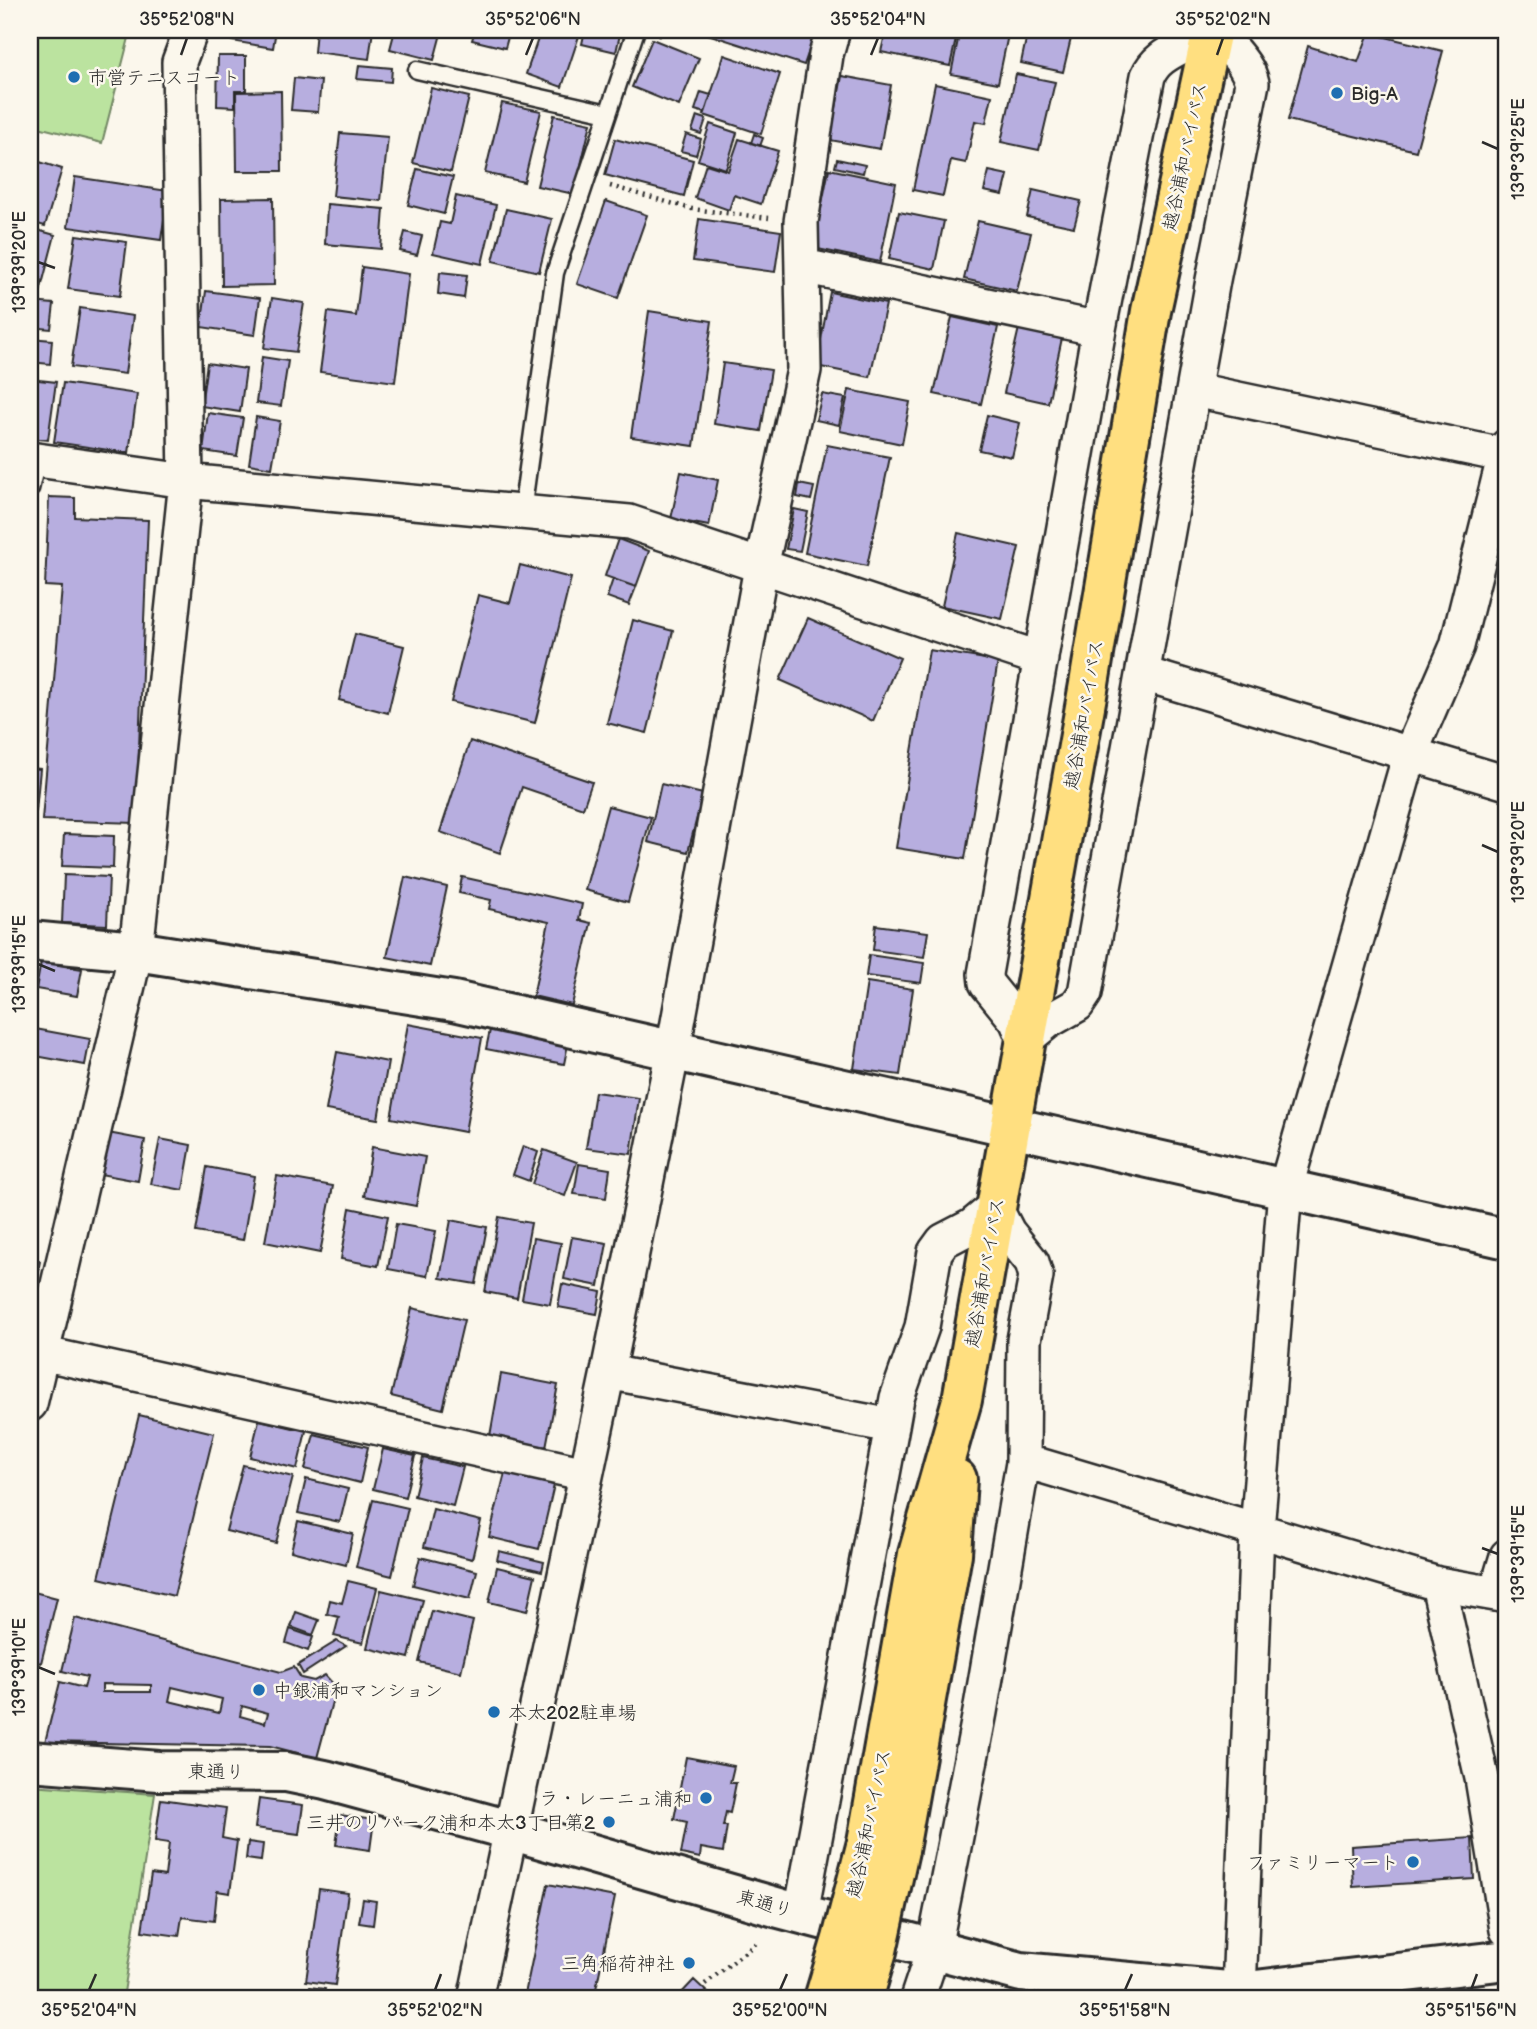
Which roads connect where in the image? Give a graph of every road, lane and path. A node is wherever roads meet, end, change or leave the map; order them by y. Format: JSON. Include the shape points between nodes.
{"nodes":[{"id":1,"x":191,"y":30,"type":"edge"},
{"id":2,"x":636,"y":30,"type":"edge"},
{"id":3,"x":832,"y":30,"type":"edge"},
{"id":4,"x":1206,"y":30,"type":"edge"},
{"id":5,"x":1212,"y":30,"type":"edge"},
{"id":6,"x":1218,"y":30,"type":"edge"},
{"id":7,"x":417,"y":70,"type":"dead end"},
{"id":8,"x":608,"y":113,"type":"junction"},
{"id":9,"x":587,"y":179,"type":"junction"},
{"id":10,"x":801,"y":222,"type":"junction"},
{"id":11,"x":803,"y":266,"type":"junction"},
{"id":12,"x":1099,"y":329,"type":"junction"},
{"id":13,"x":1195,"y":390,"type":"junction"},
{"id":14,"x":1507,"y":453,"type":"edge"},
{"id":15,"x":32,"y":469,"type":"edge"},
{"id":16,"x":186,"y":481,"type":"junction"},
{"id":17,"x":522,"y":512,"type":"junction"},
{"id":18,"x":761,"y":567,"type":"junction"},
{"id":19,"x":1041,"y":659,"type":"junction"},
{"id":20,"x":1144,"y":674,"type":"junction"},
{"id":21,"x":1410,"y":754,"type":"junction"},
{"id":22,"x":1507,"y":783,"type":"edge"},
{"id":23,"x":30,"y":941,"type":"edge"},
{"id":24,"x":136,"y":951,"type":"junction"},
{"id":25,"x":1025,"y":1040,"type":"junction"},
{"id":26,"x":674,"y":1050,"type":"junction"},
{"id":27,"x":1011,"y":1127,"type":"junction"},
{"id":28,"x":1285,"y":1190,"type":"junction"},
{"id":29,"x":995,"y":1207,"type":"junction"},
{"id":30,"x":1507,"y":1239,"type":"edge"},
{"id":31,"x":36,"y":1352,"type":"edge"},
{"id":32,"x":608,"y":1372,"type":"junction"},
{"id":33,"x":962,"y":1400,"type":"junction"},
{"id":34,"x":30,"y":1404,"type":"edge"},
{"id":35,"x":892,"y":1426,"type":"junction"},
{"id":36,"x":1023,"y":1463,"type":"junction"},
{"id":37,"x":586,"y":1474,"type":"junction"},
{"id":38,"x":1257,"y":1530,"type":"junction"},
{"id":39,"x":1507,"y":1556,"type":"edge"},
{"id":40,"x":1438,"y":1584,"type":"junction"},
{"id":41,"x":1501,"y":1594,"type":"edge"},
{"id":42,"x":30,"y":1761,"type":"edge"},
{"id":43,"x":510,"y":1830,"type":"junction"},
{"id":44,"x":794,"y":1912,"type":"junction"},
{"id":45,"x":1507,"y":1930,"type":"edge"},
{"id":46,"x":934,"y":1948,"type":"junction"},
{"id":47,"x":1507,"y":1960,"type":"edge"},
{"id":48,"x":705,"y":1984,"type":"dead end"},
{"id":49,"x":1238,"y":1992,"type":"junction"},
{"id":50,"x":475,"y":1999,"type":"edge"},
{"id":51,"x":824,"y":1999,"type":"edge"},
{"id":52,"x":863,"y":1999,"type":"edge"},
{"id":53,"x":917,"y":1999,"type":"edge"}],
"edges":[{"from":1,"to":16,"type":"street","via":[[179,62]]},
{"from":2,"to":8,"type":"lane"},
{"from":3,"to":10,"type":"street"},
{"from":4,"to":12,"type":"street","via":[[1160,58],[1148,76]]},
{"from":5,"to":25,"type":"highway","name":"越谷浦和バイパス","via":[[1151,311]]},
{"from":6,"to":13,"type":"street","via":[[1249,70],[1252,83]]},
{"from":7,"to":8,"type":"lane"},
{"from":8,"to":9,"type":"lane"},
{"from":9,"to":10,"type":"path","via":[[692,209]]},
{"from":9,"to":17,"type":"lane","via":[[555,273]]},
{"from":10,"to":11,"type":"street"},
{"from":11,"to":12,"type":"street"},
{"from":11,"to":18,"type":"street","via":[[804,370]]},
{"from":12,"to":19,"type":"street"},
{"from":13,"to":14,"type":"street"},
{"from":13,"to":20,"type":"street"},
{"from":14,"to":21,"type":"street","via":[[1457,646]]},
{"from":15,"to":16,"type":"street"},
{"from":16,"to":17,"type":"street"},
{"from":16,"to":24,"type":"street"},
{"from":17,"to":18,"type":"street","via":[[629,522]]},
{"from":18,"to":19,"type":"street"},
{"from":18,"to":26,"type":"street"},
{"from":19,"to":25,"type":"street","via":[[985,974],[986,984],[1016,1020]]},
{"from":20,"to":21,"type":"street"},
{"from":20,"to":25,"type":"street","via":[[1085,993],[1077,1005]]},
{"from":21,"to":22,"type":"street"},
{"from":21,"to":28,"type":"street"},
{"from":23,"to":24,"type":"street"},
{"from":24,"to":26,"type":"street","via":[[453,1001]]},
{"from":24,"to":31,"type":"street"},
{"from":25,"to":27,"type":"highway","name":"越谷浦和バイパス"},
{"from":26,"to":27,"type":"street"},
{"from":26,"to":32,"type":"street"},
{"from":27,"to":28,"type":"street"},
{"from":27,"to":29,"type":"highway","name":"越谷浦和バイパス"},
{"from":28,"to":30,"type":"street"},
{"from":28,"to":38,"type":"street"},
{"from":29,"to":33,"type":"highway","name":"越谷浦和バイパス"},
{"from":29,"to":35,"type":"street","via":[[943,1241],[934,1252],[922,1327]]},
{"from":29,"to":36,"type":"street","via":[[1032,1262],[1036,1276],[1024,1340]]},
{"from":31,"to":34,"type":"street"},
{"from":31,"to":37,"type":"street"},
{"from":32,"to":35,"type":"street"},
{"from":32,"to":37,"type":"street"},
{"from":33,"to":51,"type":"highway","name":"越谷浦和バイパス","bridge":true,"via":[[918,1554],[867,1842]]},
{"from":33,"to":52,"type":"highway","name":"越谷浦和バイパス","bridge":true,"via":[[952,1554],[899,1850]]},
{"from":35,"to":44,"type":"street"},
{"from":36,"to":38,"type":"street"},
{"from":36,"to":46,"type":"street"},
{"from":37,"to":43,"type":"street"},
{"from":38,"to":40,"type":"street"},
{"from":38,"to":49,"type":"street"},
{"from":39,"to":41,"type":"street"},
{"from":40,"to":41,"type":"street"},
{"from":40,"to":45,"type":"street","via":[[1482,1778]]},
{"from":42,"to":43,"type":"street","name":"東通り","via":[[159,1771],[286,1772]]},
{"from":43,"to":44,"type":"street","name":"東通り"},
{"from":43,"to":50,"type":"street"},
{"from":44,"to":46,"type":"street","name":"東通り"},
{"from":44,"to":48,"type":"path"},
{"from":46,"to":49,"type":"street","name":"東通り","via":[[1021,1972]]},
{"from":46,"to":53,"type":"street"},
{"from":47,"to":49,"type":"street","name":"東通り"}]}
